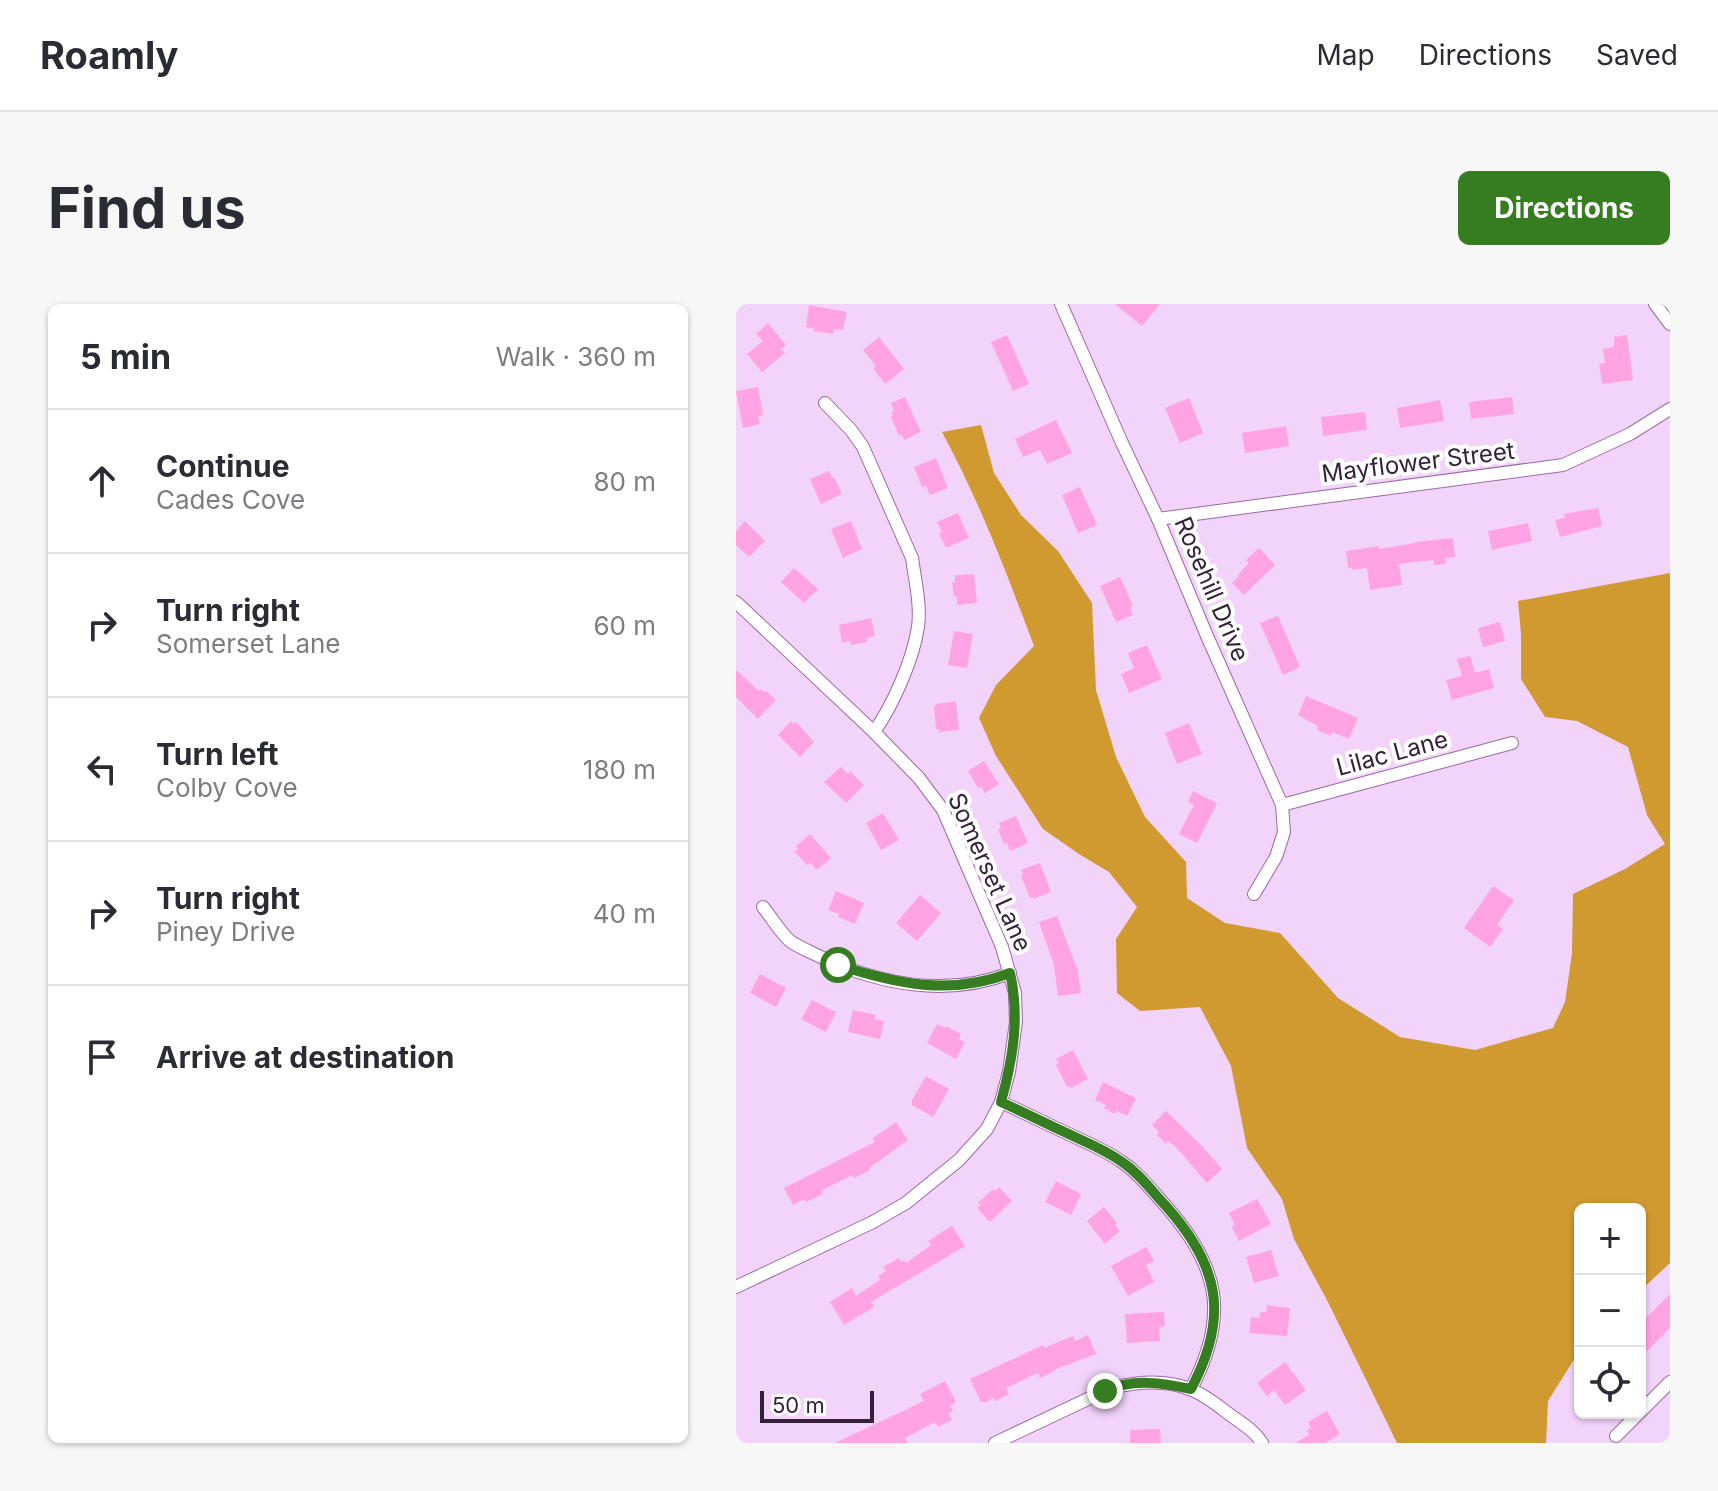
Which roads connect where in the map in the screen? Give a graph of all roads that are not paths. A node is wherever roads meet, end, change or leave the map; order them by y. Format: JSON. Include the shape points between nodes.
{"nodes":[{"id":1,"x":1061,"y":304,"type":"edge"},
{"id":2,"x":1655,"y":304,"type":"edge"},
{"id":3,"x":1670,"y":324,"type":"edge"},
{"id":4,"x":825,"y":403,"type":"dead end"},
{"id":5,"x":1670,"y":409,"type":"edge"},
{"id":6,"x":1158,"y":519,"type":"junction"},
{"id":7,"x":736,"y":602,"type":"edge"},
{"id":8,"x":874,"y":732,"type":"junction"},
{"id":9,"x":1512,"y":743,"type":"dead end"},
{"id":10,"x":1282,"y":805,"type":"junction"},
{"id":11,"x":1254,"y":894,"type":"dead end"},
{"id":12,"x":763,"y":907,"type":"dead end"},
{"id":13,"x":1010,"y":973,"type":"junction"},
{"id":14,"x":1001,"y":1102,"type":"junction"},
{"id":15,"x":736,"y":1287,"type":"edge"},
{"id":16,"x":1670,"y":1382,"type":"edge"},
{"id":17,"x":1191,"y":1389,"type":"junction"},
{"id":18,"x":1646,"y":1405,"type":"edge"},
{"id":19,"x":1632,"y":1419,"type":"edge"},
{"id":20,"x":1616,"y":1436,"type":"dead end"},
{"id":21,"x":995,"y":1443,"type":"edge"},
{"id":22,"x":1262,"y":1443,"type":"edge"}],
"edges":[{"from":1,"to":6,"type":"street","name":"Rosehill Drive"},
{"from":2,"to":3,"type":"street"},
{"from":4,"to":8,"type":"street","via":[[863,447],[915,576],[918,626],[894,700]]},
{"from":5,"to":6,"type":"street","name":"Mayflower Street","via":[[1563,465]]},
{"from":6,"to":10,"type":"street","name":"Rosehill Drive"},
{"from":7,"to":8,"type":"street","name":"Somerset Lane"},
{"from":8,"to":13,"type":"street","name":"Somerset Lane","via":[[943,810]]},
{"from":9,"to":10,"type":"street","name":"Lilac Lane"},
{"from":10,"to":11,"type":"street","name":"Rosehill Drive","via":[[1284,832]]},
{"from":12,"to":13,"type":"street","via":[[790,941],[865,974],[943,986]]},
{"from":13,"to":14,"type":"street","name":"Somerset Lane","via":[[1016,1022]]},
{"from":14,"to":15,"type":"street","name":"Somerset Lane","via":[[987,1129],[959,1160],[906,1203]]},
{"from":14,"to":17,"type":"street","via":[[1122,1162],[1191,1236],[1210,1278],[1215,1316]]},
{"from":16,"to":18,"type":"street"},
{"from":17,"to":21,"type":"street","via":[[1162,1383],[1111,1388]]},
{"from":17,"to":22,"type":"street"},
{"from":19,"to":20,"type":"street"}]}
